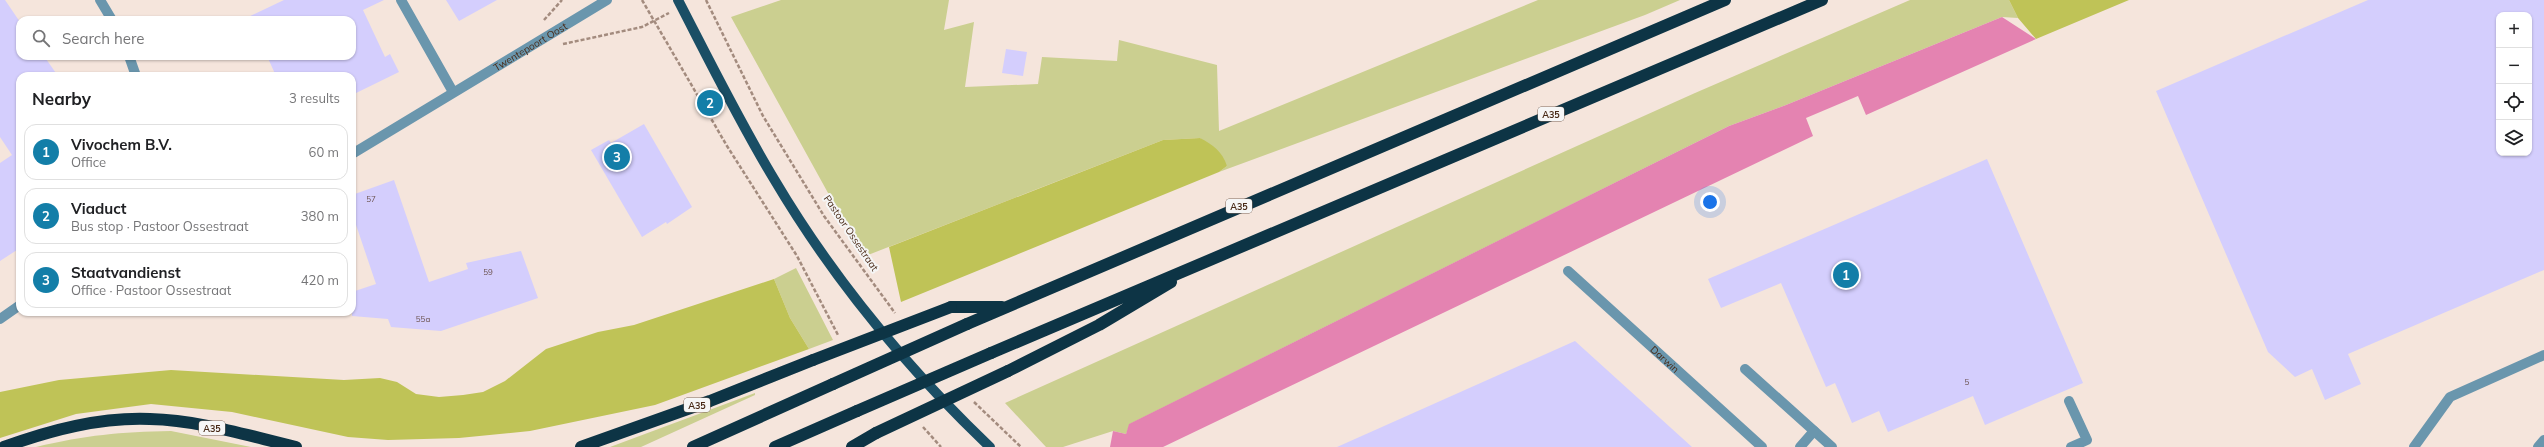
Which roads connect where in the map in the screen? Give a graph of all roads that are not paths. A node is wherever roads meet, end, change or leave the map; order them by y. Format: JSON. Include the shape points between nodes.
{"nodes":[{"id":1,"x":100,"y":0,"type":"edge"},
{"id":2,"x":401,"y":0,"type":"edge"},
{"id":3,"x":607,"y":0,"type":"edge"},
{"id":4,"x":678,"y":0,"type":"edge"},
{"id":5,"x":1725,"y":0,"type":"edge"},
{"id":6,"x":1822,"y":0,"type":"edge"},
{"id":7,"x":110,"y":16,"type":"edge"},
{"id":8,"x":130,"y":60,"type":"edge"},
{"id":9,"x":135,"y":72,"type":"edge"},
{"id":10,"x":453,"y":92,"type":"junction"},
{"id":11,"x":356,"y":152,"type":"edge"},
{"id":12,"x":1212,"y":258,"type":"junction"},
{"id":13,"x":1568,"y":271,"type":"dead end"},
{"id":14,"x":1008,"y":307,"type":"junction"},
{"id":15,"x":16,"y":308,"type":"edge"},
{"id":16,"x":0,"y":319,"type":"edge"},
{"id":17,"x":2544,"y":355,"type":"edge"},
{"id":18,"x":1745,"y":369,"type":"dead end"},
{"id":19,"x":2069,"y":401,"type":"dead end"},
{"id":20,"x":1814,"y":431,"type":"junction"},
{"id":21,"x":2544,"y":440,"type":"edge"},
{"id":22,"x":4,"y":447,"type":"edge"},
{"id":23,"x":296,"y":447,"type":"edge"},
{"id":24,"x":581,"y":447,"type":"edge"},
{"id":25,"x":693,"y":447,"type":"edge"},
{"id":26,"x":775,"y":447,"type":"edge"},
{"id":27,"x":852,"y":447,"type":"edge"},
{"id":28,"x":990,"y":447,"type":"edge"},
{"id":29,"x":1762,"y":447,"type":"edge"},
{"id":30,"x":1800,"y":447,"type":"edge"},
{"id":31,"x":1832,"y":447,"type":"edge"},
{"id":32,"x":2071,"y":447,"type":"edge"},
{"id":33,"x":2414,"y":447,"type":"edge"},
{"id":34,"x":2538,"y":447,"type":"edge"}],
"edges":[{"from":1,"to":7,"type":"street"},
{"from":2,"to":10,"type":"street"},
{"from":3,"to":10,"type":"street","name":"Twentepoort Oost"},
{"from":4,"to":28,"type":"main road","via":[[747,131],[800,222],[869,315],[927,384]]},
{"from":5,"to":14,"type":"highway","number":"A35"},
{"from":6,"to":12,"type":"highway","number":"A35"},
{"from":8,"to":9,"type":"street"},
{"from":10,"to":11,"type":"street","name":"Twentepoort Oost"},
{"from":12,"to":26,"type":"highway","number":"A35","bridge":true},
{"from":12,"to":27,"type":"highway","number":"A35","bridge":true,"via":[[1099,325]]},
{"from":13,"to":29,"type":"street","name":"Darwin"},
{"from":14,"to":24,"type":"highway","number":"A35","bridge":true,"via":[[951,307],[696,406]]},
{"from":14,"to":25,"type":"highway","number":"A35","bridge":true},
{"from":15,"to":16,"type":"street"},
{"from":17,"to":33,"type":"street","via":[[2450,397]]},
{"from":18,"to":20,"type":"street"},
{"from":19,"to":32,"type":"street","via":[[2087,440]]},
{"from":20,"to":30,"type":"street"},
{"from":20,"to":31,"type":"street"},
{"from":21,"to":34,"type":"street"},
{"from":22,"to":23,"type":"highway","number":"A35","via":[[79,424],[150,419],[216,429]]}]}
